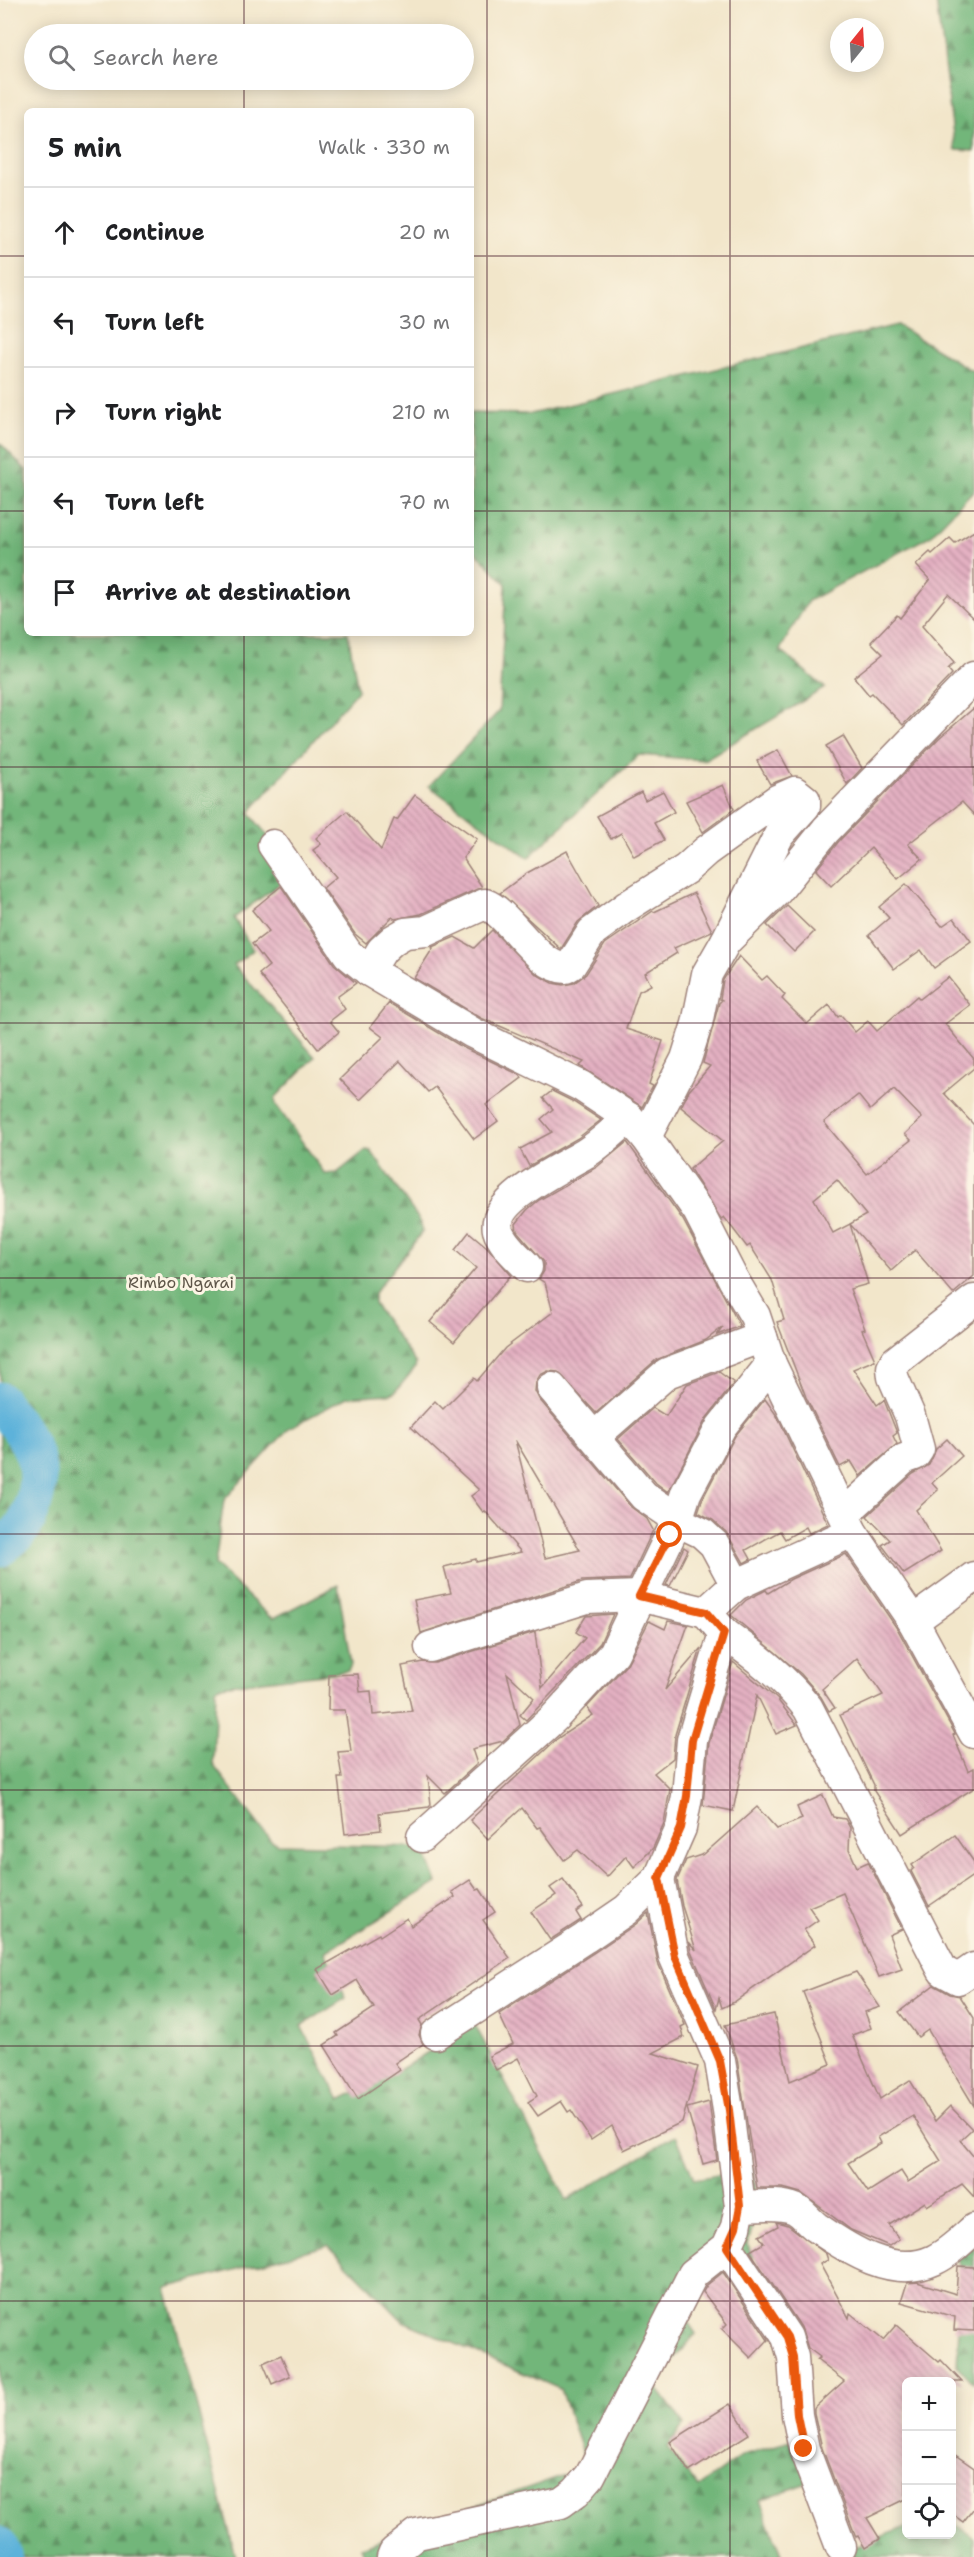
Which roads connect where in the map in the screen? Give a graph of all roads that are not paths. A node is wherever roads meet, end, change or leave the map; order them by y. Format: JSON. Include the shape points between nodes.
{"nodes":[{"id":1,"x":974,"y":677,"type":"edge"},
{"id":2,"x":805,"y":806,"type":"junction"},
{"id":3,"x":826,"y":830,"type":"junction"},
{"id":4,"x":273,"y":844,"type":"dead end"},
{"id":5,"x":726,"y":941,"type":"junction"},
{"id":6,"x":369,"y":971,"type":"junction"},
{"id":7,"x":638,"y":1127,"type":"junction"},
{"id":8,"x":527,"y":1267,"type":"dead end"},
{"id":9,"x":974,"y":1300,"type":"edge"},
{"id":10,"x":766,"y":1351,"type":"junction"},
{"id":11,"x":552,"y":1388,"type":"dead end"},
{"id":12,"x":593,"y":1435,"type":"junction"},
{"id":13,"x":677,"y":1521,"type":"junction"},
{"id":14,"x":848,"y":1522,"type":"junction"},
{"id":15,"x":974,"y":1577,"type":"edge"},
{"id":16,"x":736,"y":1585,"type":"junction"},
{"id":17,"x":639,"y":1596,"type":"junction"},
{"id":18,"x":913,"y":1621,"type":"junction"},
{"id":19,"x":715,"y":1622,"type":"junction"},
{"id":20,"x":430,"y":1647,"type":"dead end"},
{"id":21,"x":974,"y":1733,"type":"edge"},
{"id":22,"x":422,"y":1837,"type":"dead end"},
{"id":23,"x":659,"y":1878,"type":"junction"},
{"id":24,"x":974,"y":1968,"type":"edge"},
{"id":25,"x":436,"y":2034,"type":"dead end"},
{"id":26,"x":740,"y":2206,"type":"junction"},
{"id":27,"x":974,"y":2229,"type":"edge"},
{"id":28,"x":727,"y":2247,"type":"junction"},
{"id":29,"x":841,"y":2547,"type":"dead end"},
{"id":30,"x":392,"y":2557,"type":"edge"}],
"edges":[{"from":1,"to":3,"type":"street"},
{"from":2,"to":3,"type":"street"},
{"from":2,"to":5,"type":"street","via":[[779,835]]},
{"from":2,"to":6,"type":"street","via":[[805,800],[795,792],[777,800],[686,869],[592,932],[566,968],[550,963],[495,908],[484,904],[426,931],[405,933],[382,950]]},
{"from":3,"to":5,"type":"street","via":[[778,890]]},
{"from":4,"to":6,"type":"street","via":[[348,954]]},
{"from":5,"to":7,"type":"street","via":[[707,974],[686,1059]]},
{"from":6,"to":7,"type":"street","via":[[473,1033],[580,1086]]},
{"from":7,"to":8,"type":"street","via":[[531,1183],[504,1210],[498,1231]]},
{"from":7,"to":10,"type":"street","via":[[698,1211],[755,1316]]},
{"from":9,"to":14,"type":"street","via":[[892,1368],[919,1449],[904,1459]]},
{"from":10,"to":12,"type":"street","via":[[667,1373]]},
{"from":10,"to":13,"type":"street","via":[[686,1493]]},
{"from":10,"to":14,"type":"street"},
{"from":11,"to":12,"type":"street"},
{"from":12,"to":13,"type":"street","via":[[644,1496]]},
{"from":13,"to":16,"type":"street","via":[[702,1533],[714,1544]]},
{"from":13,"to":17,"type":"street"},
{"from":14,"to":16,"type":"street"},
{"from":14,"to":18,"type":"street"},
{"from":15,"to":18,"type":"street"},
{"from":16,"to":19,"type":"street"},
{"from":17,"to":19,"type":"street"},
{"from":17,"to":20,"type":"street","via":[[588,1598]]},
{"from":17,"to":22,"type":"street","via":[[614,1653],[554,1718]]},
{"from":18,"to":21,"type":"street"},
{"from":19,"to":23,"type":"street","via":[[692,1740],[681,1828]]},
{"from":19,"to":24,"type":"street","via":[[774,1670],[808,1708],[943,1971],[958,1979]]},
{"from":23,"to":25,"type":"street","via":[[626,1910],[594,1933]]},
{"from":23,"to":26,"type":"street","via":[[675,1956],[720,2061]]},
{"from":26,"to":27,"type":"street","via":[[795,2209],[814,2226],[872,2260],[892,2266],[933,2260]]},
{"from":26,"to":28,"type":"street"},
{"from":28,"to":29,"type":"street","via":[[789,2343],[802,2440]]},
{"from":28,"to":30,"type":"street","via":[[693,2274],[590,2476],[576,2492],[561,2503],[417,2534]]}]}
